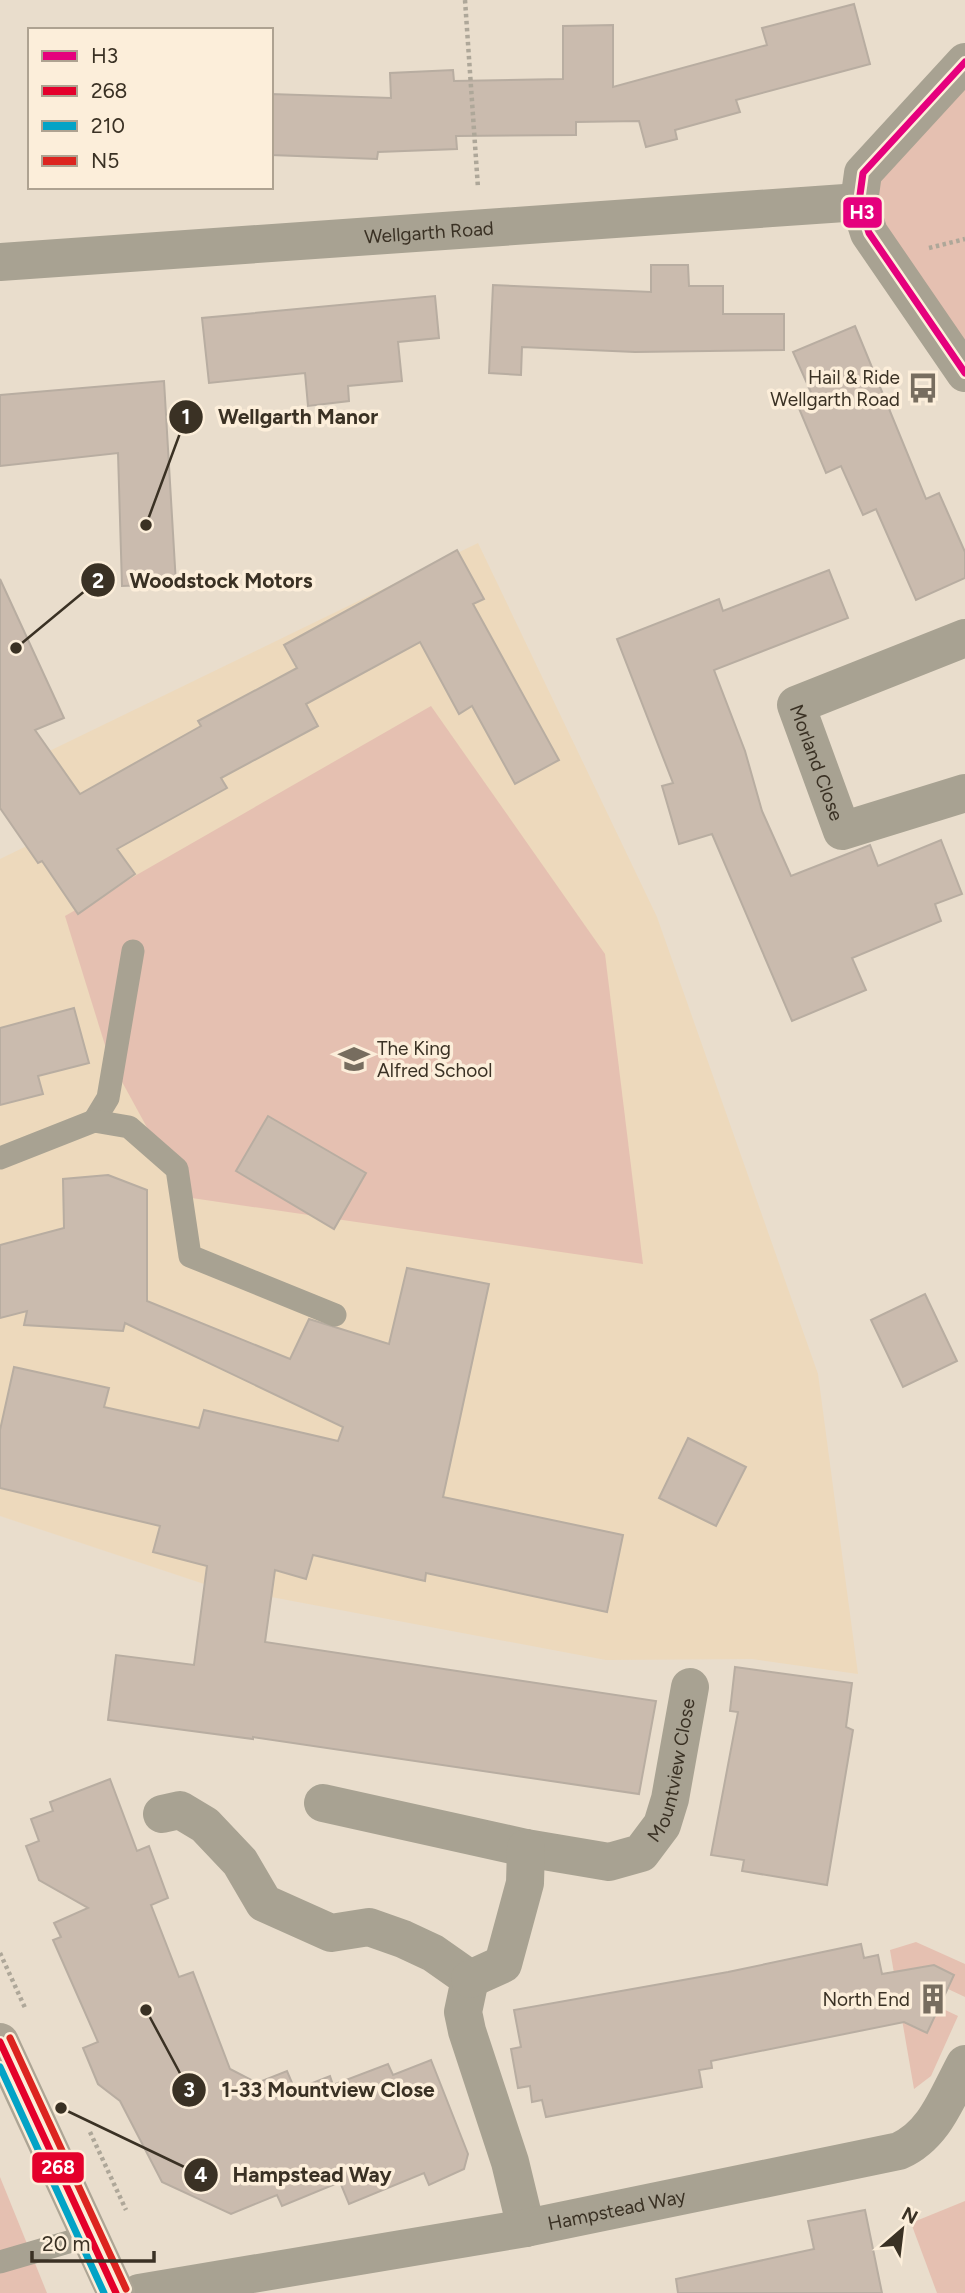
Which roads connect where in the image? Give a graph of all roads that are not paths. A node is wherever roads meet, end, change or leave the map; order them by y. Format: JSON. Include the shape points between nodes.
{"nodes":[{"id":1,"x":965,"y":62,"type":"edge"},
{"id":2,"x":859,"y":202,"type":"junction"},
{"id":3,"x":0,"y":262,"type":"edge"},
{"id":4,"x":965,"y":373,"type":"edge"},
{"id":5,"x":965,"y":638,"type":"edge"},
{"id":6,"x":965,"y":793,"type":"edge"},
{"id":7,"x":133,"y":951,"type":"dead end"},
{"id":8,"x":94,"y":1121,"type":"junction"},
{"id":9,"x":0,"y":1157,"type":"edge"},
{"id":10,"x":335,"y":1315,"type":"dead end"},
{"id":11,"x":690,"y":1687,"type":"dead end"},
{"id":12,"x":323,"y":1803,"type":"dead end"},
{"id":13,"x":162,"y":1814,"type":"dead end"},
{"id":14,"x":526,"y":1848,"type":"junction"},
{"id":15,"x":470,"y":1979,"type":"junction"},
{"id":16,"x":0,"y":2042,"type":"edge"},
{"id":17,"x":965,"y":2064,"type":"edge"},
{"id":18,"x":526,"y":2228,"type":"junction"},
{"id":19,"x":89,"y":2236,"type":"junction"},
{"id":20,"x":0,"y":2262,"type":"edge"},
{"id":21,"x":116,"y":2293,"type":"edge"},
{"id":22,"x":139,"y":2293,"type":"edge"}],
"edges":[{"from":1,"to":2,"type":"street","via":[[863,173]]},
{"from":2,"to":3,"type":"street","name":"Wellgarth Road"},
{"from":2,"to":4,"type":"street","via":[[869,233]]},
{"from":5,"to":6,"type":"street","name":"Morland Close","via":[[796,705],[842,831]]},
{"from":7,"to":8,"type":"lane","via":[[108,1098]]},
{"from":8,"to":9,"type":"lane"},
{"from":8,"to":10,"type":"lane","via":[[129,1127],[177,1169],[190,1255]]},
{"from":11,"to":14,"type":"street","name":"Mountview Close","via":[[670,1799],[662,1825],[641,1853],[609,1862]]},
{"from":12,"to":14,"type":"street","name":"Mountview Close"},
{"from":13,"to":15,"type":"street","via":[[180,1810],[205,1825],[240,1862],[264,1903],[331,1933],[369,1927],[403,1939]]},
{"from":14,"to":15,"type":"street","via":[[525,1883],[503,1964]]},
{"from":15,"to":18,"type":"street","via":[[463,2012],[467,2031],[510,2162]]},
{"from":16,"to":19,"type":"main road"},
{"from":17,"to":18,"type":"street","name":"Hampstead Way","via":[[931,2127],[916,2143],[899,2151]]},
{"from":18,"to":22,"type":"street","name":"Hampstead Way"},
{"from":19,"to":20,"type":"lane"},
{"from":19,"to":21,"type":"main road"}]}
